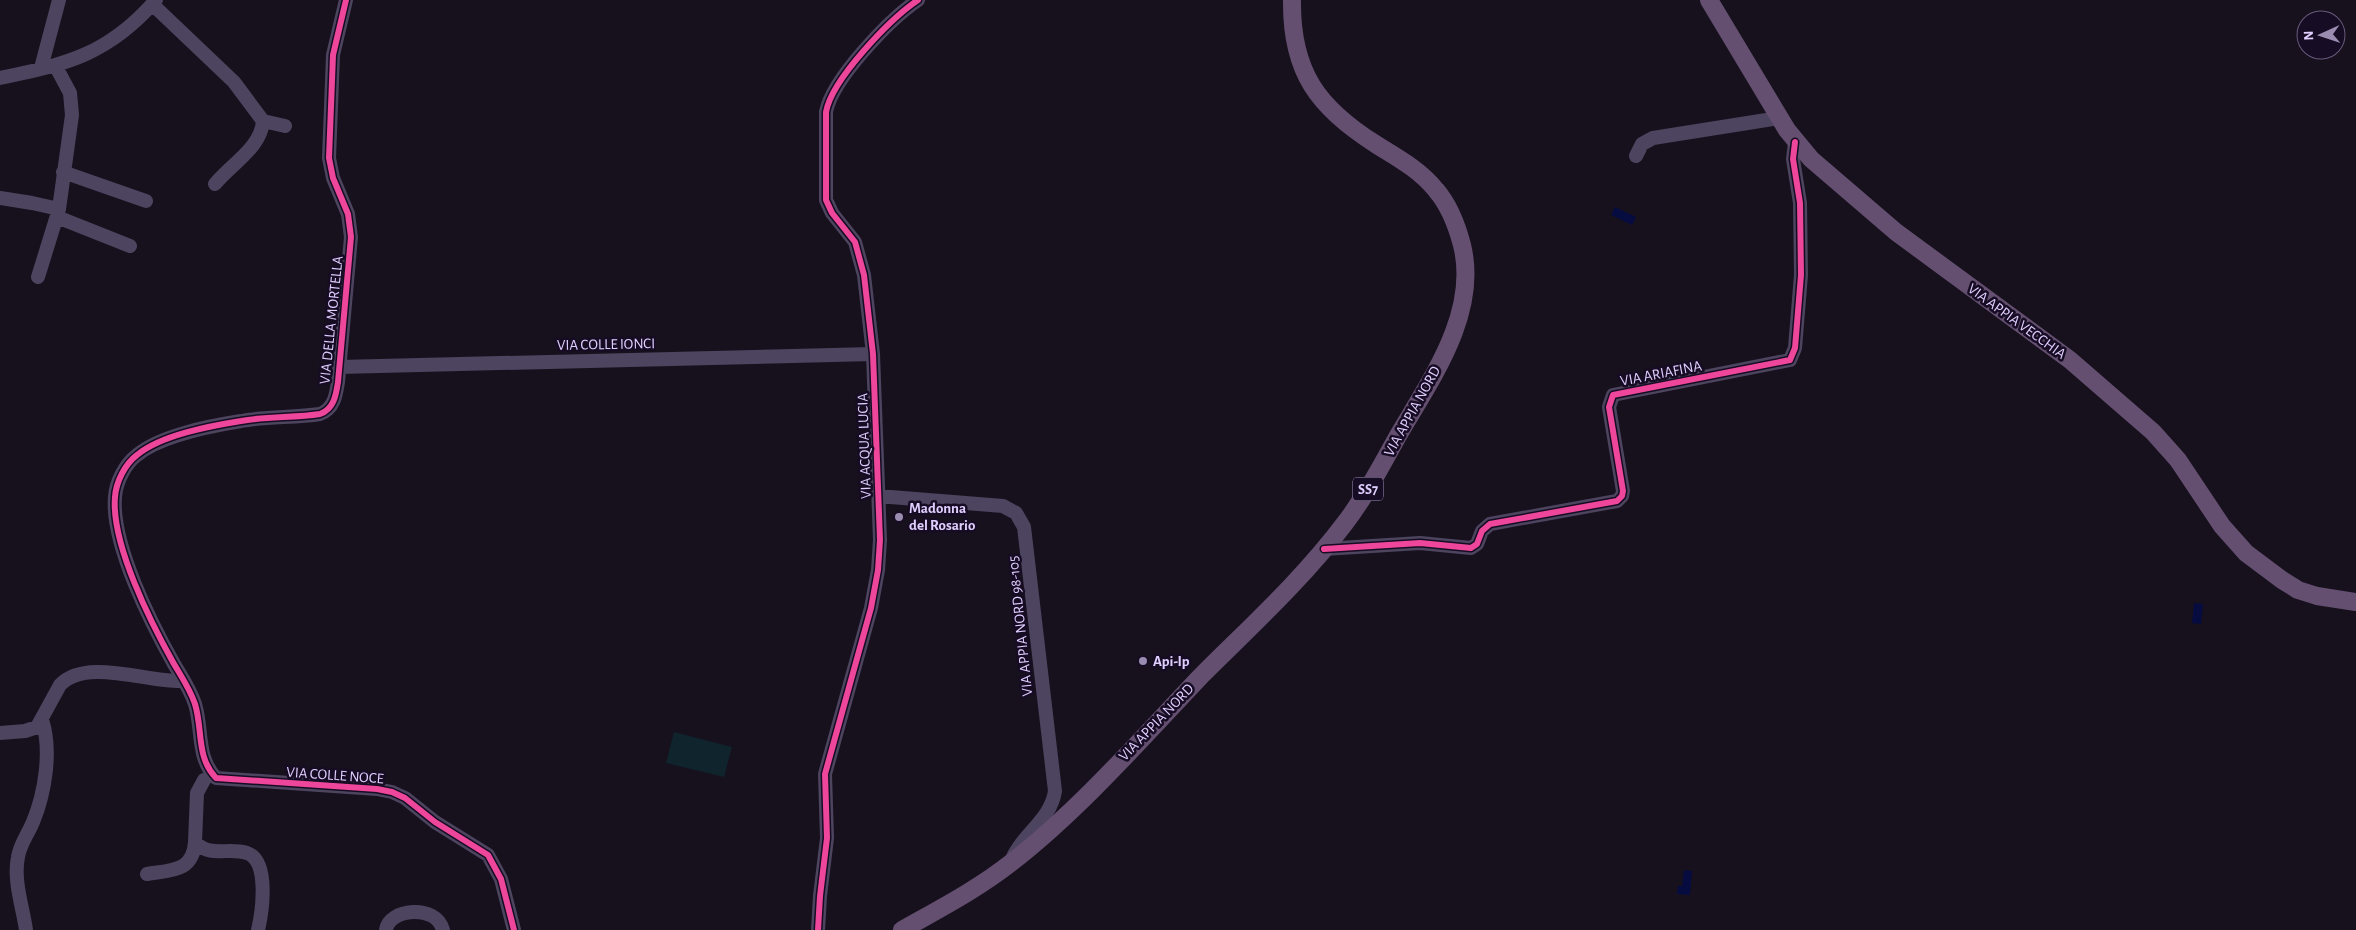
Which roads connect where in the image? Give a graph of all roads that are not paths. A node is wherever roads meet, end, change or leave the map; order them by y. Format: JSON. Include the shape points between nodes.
{"nodes":[{"id":1,"x":59,"y":0,"type":"edge"},
{"id":2,"x":346,"y":0,"type":"edge"},
{"id":3,"x":918,"y":0,"type":"edge"},
{"id":4,"x":1292,"y":0,"type":"edge"},
{"id":5,"x":1709,"y":0,"type":"edge"},
{"id":6,"x":154,"y":2,"type":"edge"},
{"id":7,"x":48,"y":67,"type":"junction"},
{"id":8,"x":0,"y":78,"type":"edge"},
{"id":9,"x":1779,"y":118,"type":"junction"},
{"id":10,"x":263,"y":121,"type":"junction"},
{"id":11,"x":285,"y":126,"type":"dead end"},
{"id":12,"x":1795,"y":142,"type":"junction"},
{"id":13,"x":1636,"y":156,"type":"dead end"},
{"id":14,"x":64,"y":172,"type":"junction"},
{"id":15,"x":215,"y":184,"type":"dead end"},
{"id":16,"x":0,"y":198,"type":"edge"},
{"id":17,"x":146,"y":201,"type":"dead end"},
{"id":18,"x":58,"y":213,"type":"junction"},
{"id":19,"x":130,"y":246,"type":"dead end"},
{"id":20,"x":38,"y":277,"type":"dead end"},
{"id":21,"x":873,"y":354,"type":"junction"},
{"id":22,"x":339,"y":366,"type":"junction"},
{"id":23,"x":878,"y":496,"type":"junction"},
{"id":24,"x":1324,"y":550,"type":"junction"},
{"id":25,"x":2356,"y":602,"type":"edge"},
{"id":26,"x":183,"y":681,"type":"junction"},
{"id":27,"x":42,"y":720,"type":"junction"},
{"id":28,"x":0,"y":733,"type":"edge"},
{"id":29,"x":209,"y":776,"type":"junction"},
{"id":30,"x":195,"y":842,"type":"junction"},
{"id":31,"x":1010,"y":863,"type":"junction"},
{"id":32,"x":147,"y":874,"type":"dead end"},
{"id":33,"x":26,"y":930,"type":"edge"},
{"id":34,"x":258,"y":930,"type":"edge"},
{"id":35,"x":386,"y":930,"type":"edge"},
{"id":36,"x":442,"y":930,"type":"edge"},
{"id":37,"x":514,"y":930,"type":"edge"},
{"id":38,"x":818,"y":930,"type":"edge"},
{"id":39,"x":902,"y":930,"type":"edge"}],
"edges":[{"from":1,"to":7,"type":"street"},
{"from":2,"to":22,"type":"street","name":"VIA DELLA MORTELLA","via":[[334,55],[329,146],[331,170],[347,209],[351,233]]},
{"from":3,"to":21,"type":"street","name":"VIA ACQUA LUCIA","via":[[887,26],[836,86],[826,112],[825,196],[829,208],[853,238],[859,252]]},
{"from":4,"to":24,"type":"main road","name":"VIA APPIA NORD","number":"SS7","via":[[1296,47],[1312,88],[1336,116],[1411,167],[1435,188],[1456,226],[1464,264],[1460,308],[1441,358],[1364,496]]},
{"from":5,"to":9,"type":"main road","name":"VIA APPIA VECCHIA"},
{"from":6,"to":7,"type":"street","via":[[130,28],[106,45],[82,57]]},
{"from":6,"to":10,"type":"street","via":[[237,85]]},
{"from":7,"to":8,"type":"street"},
{"from":7,"to":14,"type":"street","via":[[68,87],[72,102]]},
{"from":9,"to":12,"type":"main road","name":"VIA APPIA VECCHIA"},
{"from":9,"to":13,"type":"street","via":[[1653,138],[1642,144]]},
{"from":10,"to":11,"type":"street"},
{"from":10,"to":15,"type":"street","via":[[254,144]]},
{"from":12,"to":24,"type":"street","name":"VIA ARIAFINA","via":[[1793,159],[1800,203],[1801,275],[1795,348],[1790,360],[1614,395],[1609,407],[1623,491],[1617,501],[1490,524],[1471,548],[1420,543]]},
{"from":12,"to":25,"type":"main road","name":"VIA APPIA VECCHIA","via":[[1881,220],[2070,360],[2153,432],[2178,460],[2225,530],[2246,553],[2298,590]]},
{"from":14,"to":17,"type":"street"},
{"from":14,"to":18,"type":"street"},
{"from":16,"to":18,"type":"street"},
{"from":18,"to":19,"type":"street"},
{"from":18,"to":20,"type":"street"},
{"from":21,"to":22,"type":"street","name":"VIA COLLE IONCI"},
{"from":21,"to":23,"type":"street","name":"VIA ACQUA LUCIA"},
{"from":22,"to":26,"type":"street","name":"VIA DELLA MORTELLA","via":[[334,398],[325,412],[239,421],[180,435],[141,452],[122,475],[115,508],[128,565],[146,610]]},
{"from":23,"to":31,"type":"street","name":"VIA APPIA NORD 98-105","via":[[1002,506],[1016,513],[1024,528],[1055,791],[1048,812],[1020,843]]},
{"from":23,"to":38,"type":"street","name":"VIA ACQUA LUCIA","via":[[880,555],[875,591],[825,774],[828,838]]},
{"from":24,"to":31,"type":"main road","name":"VIA APPIA NORD","number":"SS7","via":[[1092,788]]},
{"from":26,"to":27,"type":"street","via":[[99,672],[78,674],[60,685]]},
{"from":26,"to":29,"type":"street","via":[[196,709]]},
{"from":27,"to":28,"type":"street","via":[[31,730]]},
{"from":27,"to":33,"type":"street","via":[[48,742],[46,765],[36,813],[17,858]]},
{"from":29,"to":30,"type":"street","via":[[197,793]]},
{"from":29,"to":37,"type":"street","name":"VIA COLLE NOCE","via":[[377,789],[399,795],[490,858],[504,890]]},
{"from":30,"to":32,"type":"street","via":[[186,865]]},
{"from":30,"to":34,"type":"street","via":[[205,850],[245,853],[253,858],[263,888]]},
{"from":31,"to":39,"type":"main road","name":"VIA APPIA NORD","number":"SS7","via":[[957,899]]},
{"from":35,"to":36,"type":"street","via":[[392,918],[421,912],[434,915]]}]}
